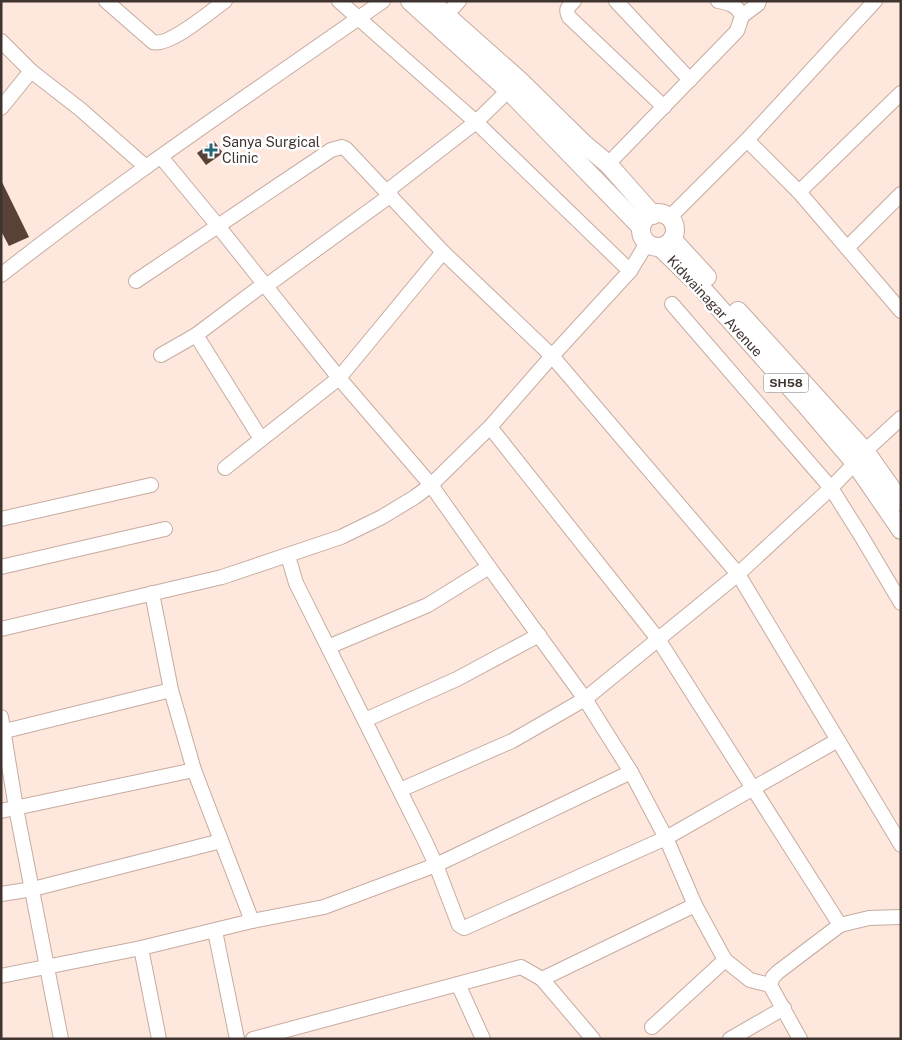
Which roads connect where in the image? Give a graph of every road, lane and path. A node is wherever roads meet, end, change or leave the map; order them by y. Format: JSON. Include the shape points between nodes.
{"nodes":[{"id":1,"x":106,"y":1,"type":"edge"},
{"id":2,"x":225,"y":1,"type":"edge"},
{"id":3,"x":339,"y":1,"type":"edge"},
{"id":4,"x":383,"y":1,"type":"edge"},
{"id":5,"x":410,"y":1,"type":"edge"},
{"id":6,"x":430,"y":1,"type":"edge"},
{"id":7,"x":459,"y":1,"type":"edge"},
{"id":8,"x":574,"y":1,"type":"edge"},
{"id":9,"x":616,"y":1,"type":"edge"},
{"id":10,"x":718,"y":1,"type":"edge"},
{"id":11,"x":759,"y":1,"type":"edge"},
{"id":12,"x":875,"y":1,"type":"edge"},
{"id":13,"x":446,"y":15,"type":"junction"},
{"id":14,"x":742,"y":16,"type":"junction"},
{"id":15,"x":358,"y":19,"type":"junction"},
{"id":16,"x":1,"y":41,"type":"edge"},
{"id":17,"x":31,"y":71,"type":"junction"},
{"id":18,"x":690,"y":80,"type":"junction"},
{"id":19,"x":513,"y":85,"type":"junction"},
{"id":20,"x":901,"y":93,"type":"edge"},
{"id":21,"x":664,"y":107,"type":"junction"},
{"id":22,"x":1,"y":108,"type":"edge"},
{"id":23,"x":476,"y":122,"type":"junction"},
{"id":24,"x":747,"y":140,"type":"junction"},
{"id":25,"x":161,"y":157,"type":"junction"},
{"id":26,"x":608,"y":164,"type":"junction"},
{"id":27,"x":146,"y":167,"type":"junction"},
{"id":28,"x":799,"y":192,"type":"junction"},
{"id":29,"x":389,"y":193,"type":"junction"},
{"id":30,"x":901,"y":194,"type":"edge"},
{"id":31,"x":218,"y":226,"type":"junction"},
{"id":32,"x":657,"y":231,"type":"junction"},
{"id":33,"x":847,"y":248,"type":"junction"},
{"id":34,"x":443,"y":252,"type":"junction"},
{"id":35,"x":630,"y":271,"type":"junction"},
{"id":36,"x":1,"y":275,"type":"edge"},
{"id":37,"x":136,"y":281,"type":"dead end"},
{"id":38,"x":265,"y":285,"type":"junction"},
{"id":39,"x":672,"y":304,"type":"dead end"},
{"id":40,"x":899,"y":305,"type":"edge"},
{"id":41,"x":196,"y":336,"type":"junction"},
{"id":42,"x":161,"y":355,"type":"dead end"},
{"id":43,"x":552,"y":356,"type":"junction"},
{"id":44,"x":339,"y":378,"type":"junction"},
{"id":45,"x":901,"y":418,"type":"edge"},
{"id":46,"x":490,"y":427,"type":"junction"},
{"id":47,"x":261,"y":440,"type":"junction"},
{"id":48,"x":860,"y":457,"type":"junction"},
{"id":49,"x":224,"y":468,"type":"dead end"},
{"id":50,"x":151,"y":485,"type":"dead end"},
{"id":51,"x":431,"y":485,"type":"junction"},
{"id":52,"x":831,"y":488,"type":"junction"},
{"id":53,"x":901,"y":502,"type":"edge"},
{"id":54,"x":1,"y":520,"type":"edge"},
{"id":55,"x":165,"y":529,"type":"dead end"},
{"id":56,"x":901,"y":530,"type":"edge"},
{"id":57,"x":288,"y":556,"type":"junction"},
{"id":58,"x":1,"y":567,"type":"edge"},
{"id":59,"x":489,"y":567,"type":"junction"},
{"id":60,"x":738,"y":574,"type":"junction"},
{"id":61,"x":152,"y":593,"type":"junction"},
{"id":62,"x":901,"y":603,"type":"edge"},
{"id":63,"x":1,"y":629,"type":"edge"},
{"id":64,"x":539,"y":636,"type":"junction"},
{"id":65,"x":658,"y":639,"type":"junction"},
{"id":66,"x":328,"y":646,"type":"junction"},
{"id":67,"x":171,"y":690,"type":"junction"},
{"id":68,"x":585,"y":699,"type":"junction"},
{"id":69,"x":1,"y":716,"type":"edge"},
{"id":70,"x":365,"y":720,"type":"junction"},
{"id":71,"x":2,"y":732,"type":"edge"},
{"id":72,"x":838,"y":740,"type":"junction"},
{"id":73,"x":194,"y":770,"type":"junction"},
{"id":74,"x":631,"y":772,"type":"junction"},
{"id":75,"x":754,"y":788,"type":"junction"},
{"id":76,"x":400,"y":790,"type":"junction"},
{"id":77,"x":16,"y":808,"type":"junction"},
{"id":78,"x":1,"y":811,"type":"edge"},
{"id":79,"x":666,"y":838,"type":"junction"},
{"id":80,"x":221,"y":841,"type":"junction"},
{"id":81,"x":901,"y":845,"type":"edge"},
{"id":82,"x":436,"y":865,"type":"junction"},
{"id":83,"x":33,"y":889,"type":"junction"},
{"id":84,"x":1,"y":894,"type":"edge"},
{"id":85,"x":695,"y":905,"type":"junction"},
{"id":86,"x":901,"y":917,"type":"edge"},
{"id":87,"x":252,"y":921,"type":"junction"},
{"id":88,"x":840,"y":925,"type":"junction"},
{"id":89,"x":215,"y":931,"type":"junction"},
{"id":90,"x":141,"y":948,"type":"junction"},
{"id":91,"x":726,"y":960,"type":"junction"},
{"id":92,"x":47,"y":968,"type":"junction"},
{"id":93,"x":1,"y":976,"type":"edge"},
{"id":94,"x":542,"y":979,"type":"junction"},
{"id":95,"x":458,"y":984,"type":"junction"},
{"id":96,"x":770,"y":985,"type":"junction"},
{"id":97,"x":784,"y":1008,"type":"junction"},
{"id":98,"x":652,"y":1027,"type":"dead end"},
{"id":99,"x":750,"y":1034,"type":"edge"},
{"id":100,"x":62,"y":1039,"type":"edge"},
{"id":101,"x":159,"y":1039,"type":"edge"},
{"id":102,"x":238,"y":1039,"type":"edge"},
{"id":103,"x":253,"y":1039,"type":"edge"},
{"id":104,"x":483,"y":1039,"type":"edge"},
{"id":105,"x":593,"y":1039,"type":"edge"},
{"id":106,"x":730,"y":1039,"type":"edge"},
{"id":107,"x":800,"y":1039,"type":"edge"}],
"edges":[{"from":1,"to":2,"type":"street","via":[[158,44]]},
{"from":3,"to":15,"type":"street"},
{"from":4,"to":15,"type":"street"},
{"from":5,"to":19,"type":"main road","name":"Kidwainagar Avenue","number":"SH58"},
{"from":6,"to":13,"type":"main road","name":"Kidwainagar Avenue","number":"SH58"},
{"from":7,"to":13,"type":"street"},
{"from":8,"to":21,"type":"street","via":[[567,8],[569,17]]},
{"from":9,"to":18,"type":"street"},
{"from":10,"to":14,"type":"street","via":[[735,6]]},
{"from":11,"to":14,"type":"street"},
{"from":12,"to":24,"type":"street"},
{"from":13,"to":19,"type":"main road","name":"Kidwainagar Avenue","number":"SH58"},
{"from":14,"to":18,"type":"street","via":[[737,31]]},
{"from":15,"to":23,"type":"street"},
{"from":15,"to":25,"type":"street"},
{"from":16,"to":17,"type":"street"},
{"from":17,"to":22,"type":"street"},
{"from":17,"to":27,"type":"street","via":[[80,108]]},
{"from":18,"to":21,"type":"street"},
{"from":19,"to":23,"type":"street"},
{"from":19,"to":26,"type":"main road","name":"Kidwainagar Avenue","number":"SH58"},
{"from":19,"to":32,"type":"main road","name":"Kidwainagar Avenue","number":"SH58"},
{"from":20,"to":28,"type":"street"},
{"from":21,"to":26,"type":"street"},
{"from":23,"to":29,"type":"street"},
{"from":23,"to":35,"type":"street"},
{"from":24,"to":28,"type":"street"},
{"from":24,"to":32,"type":"street"},
{"from":25,"to":27,"type":"street"},
{"from":25,"to":31,"type":"street"},
{"from":26,"to":32,"type":"main road","name":"Kidwainagar Avenue","number":"SH58"},
{"from":27,"to":36,"type":"street"},
{"from":28,"to":33,"type":"street"},
{"from":29,"to":31,"type":"street","via":[[342,147],[331,150]]},
{"from":29,"to":34,"type":"street"},
{"from":29,"to":38,"type":"street"},
{"from":30,"to":33,"type":"street"},
{"from":31,"to":37,"type":"street"},
{"from":31,"to":38,"type":"street"},
{"from":32,"to":35,"type":"street"},
{"from":32,"to":48,"type":"main road","name":"Kidwainagar Avenue","number":"SH58"},
{"from":33,"to":40,"type":"street"},
{"from":34,"to":43,"type":"street"},
{"from":34,"to":44,"type":"street"},
{"from":35,"to":43,"type":"street"},
{"from":38,"to":41,"type":"street"},
{"from":38,"to":44,"type":"street"},
{"from":39,"to":52,"type":"street"},
{"from":41,"to":42,"type":"street"},
{"from":41,"to":47,"type":"street"},
{"from":43,"to":46,"type":"street"},
{"from":43,"to":60,"type":"street"},
{"from":44,"to":47,"type":"street"},
{"from":44,"to":51,"type":"street"},
{"from":45,"to":48,"type":"street"},
{"from":46,"to":51,"type":"street"},
{"from":46,"to":65,"type":"street"},
{"from":47,"to":49,"type":"street"},
{"from":48,"to":52,"type":"street"},
{"from":48,"to":53,"type":"main road","name":"Kidwainagar Avenue","number":"SH58"},
{"from":48,"to":56,"type":"main road","name":"Kidwainagar Avenue","number":"SH58"},
{"from":50,"to":54,"type":"street"},
{"from":51,"to":57,"type":"street","via":[[374,521]]},
{"from":51,"to":59,"type":"street"},
{"from":52,"to":60,"type":"street"},
{"from":52,"to":62,"type":"street"},
{"from":55,"to":58,"type":"street"},
{"from":57,"to":61,"type":"street","via":[[222,577]]},
{"from":57,"to":66,"type":"street","via":[[296,583]]},
{"from":59,"to":64,"type":"street"},
{"from":59,"to":66,"type":"street","via":[[428,605]]},
{"from":60,"to":65,"type":"street"},
{"from":60,"to":72,"type":"street"},
{"from":61,"to":63,"type":"street"},
{"from":61,"to":67,"type":"street"},
{"from":64,"to":68,"type":"street"},
{"from":64,"to":70,"type":"street","via":[[458,679]]},
{"from":65,"to":68,"type":"street"},
{"from":65,"to":75,"type":"street"},
{"from":66,"to":70,"type":"street"},
{"from":67,"to":71,"type":"street"},
{"from":67,"to":73,"type":"street"},
{"from":68,"to":74,"type":"street"},
{"from":68,"to":76,"type":"street","via":[[512,741]]},
{"from":69,"to":71,"type":"street"},
{"from":70,"to":76,"type":"street"},
{"from":71,"to":77,"type":"street"},
{"from":72,"to":75,"type":"street"},
{"from":72,"to":81,"type":"street"},
{"from":73,"to":77,"type":"street"},
{"from":73,"to":80,"type":"street"},
{"from":74,"to":79,"type":"street"},
{"from":74,"to":82,"type":"street"},
{"from":75,"to":79,"type":"street"},
{"from":75,"to":88,"type":"street"},
{"from":76,"to":82,"type":"street"},
{"from":77,"to":78,"type":"street"},
{"from":77,"to":83,"type":"street"},
{"from":79,"to":82,"type":"street","via":[[464,928],[459,925]]},
{"from":79,"to":85,"type":"street"},
{"from":80,"to":83,"type":"street"},
{"from":80,"to":87,"type":"street"},
{"from":82,"to":87,"type":"street","via":[[324,907]]},
{"from":83,"to":84,"type":"street"},
{"from":83,"to":92,"type":"street"},
{"from":85,"to":91,"type":"street"},
{"from":85,"to":94,"type":"street"},
{"from":86,"to":88,"type":"street","via":[[869,918]]},
{"from":87,"to":89,"type":"street"},
{"from":88,"to":96,"type":"street","via":[[778,972]]},
{"from":89,"to":90,"type":"street"},
{"from":89,"to":102,"type":"street"},
{"from":90,"to":92,"type":"street"},
{"from":90,"to":101,"type":"street"},
{"from":91,"to":96,"type":"street","via":[[750,980]]},
{"from":91,"to":98,"type":"street"},
{"from":92,"to":93,"type":"street"},
{"from":92,"to":100,"type":"street"},
{"from":94,"to":95,"type":"street","via":[[521,967]]},
{"from":94,"to":105,"type":"street"},
{"from":95,"to":103,"type":"street"},
{"from":95,"to":104,"type":"street"},
{"from":96,"to":97,"type":"street"},
{"from":97,"to":99,"type":"street"},
{"from":97,"to":107,"type":"street"},
{"from":99,"to":106,"type":"street"}]}
